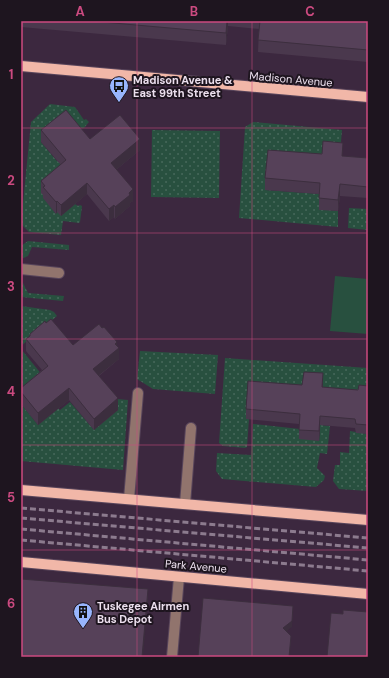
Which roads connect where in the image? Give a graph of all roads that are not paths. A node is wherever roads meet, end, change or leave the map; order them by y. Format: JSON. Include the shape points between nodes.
{"nodes":[{"id":1,"x":21,"y":66,"type":"edge"},
{"id":2,"x":368,"y":97,"type":"edge"},
{"id":3,"x":21,"y":269,"type":"edge"},
{"id":4,"x":60,"y":273,"type":"dead end"},
{"id":5,"x":138,"y":393,"type":"dead end"},
{"id":6,"x":191,"y":428,"type":"dead end"},
{"id":7,"x":21,"y":490,"type":"edge"},
{"id":8,"x":130,"y":499,"type":"junction"},
{"id":9,"x":185,"y":504,"type":"junction"},
{"id":10,"x":368,"y":520,"type":"edge"},
{"id":11,"x":21,"y":562,"type":"edge"},
{"id":12,"x":179,"y":577,"type":"junction"},
{"id":13,"x":368,"y":594,"type":"edge"},
{"id":14,"x":172,"y":657,"type":"edge"}],
"edges":[{"from":1,"to":2,"type":"main road","name":"Madison Avenue"},
{"from":3,"to":4,"type":"street"},
{"from":5,"to":8,"type":"street"},
{"from":6,"to":9,"type":"street"},
{"from":7,"to":8,"type":"main road"},
{"from":8,"to":9,"type":"main road"},
{"from":9,"to":10,"type":"main road"},
{"from":11,"to":12,"type":"main road","name":"Park Avenue"},
{"from":12,"to":13,"type":"main road","name":"Park Avenue"},
{"from":12,"to":14,"type":"street"}]}
